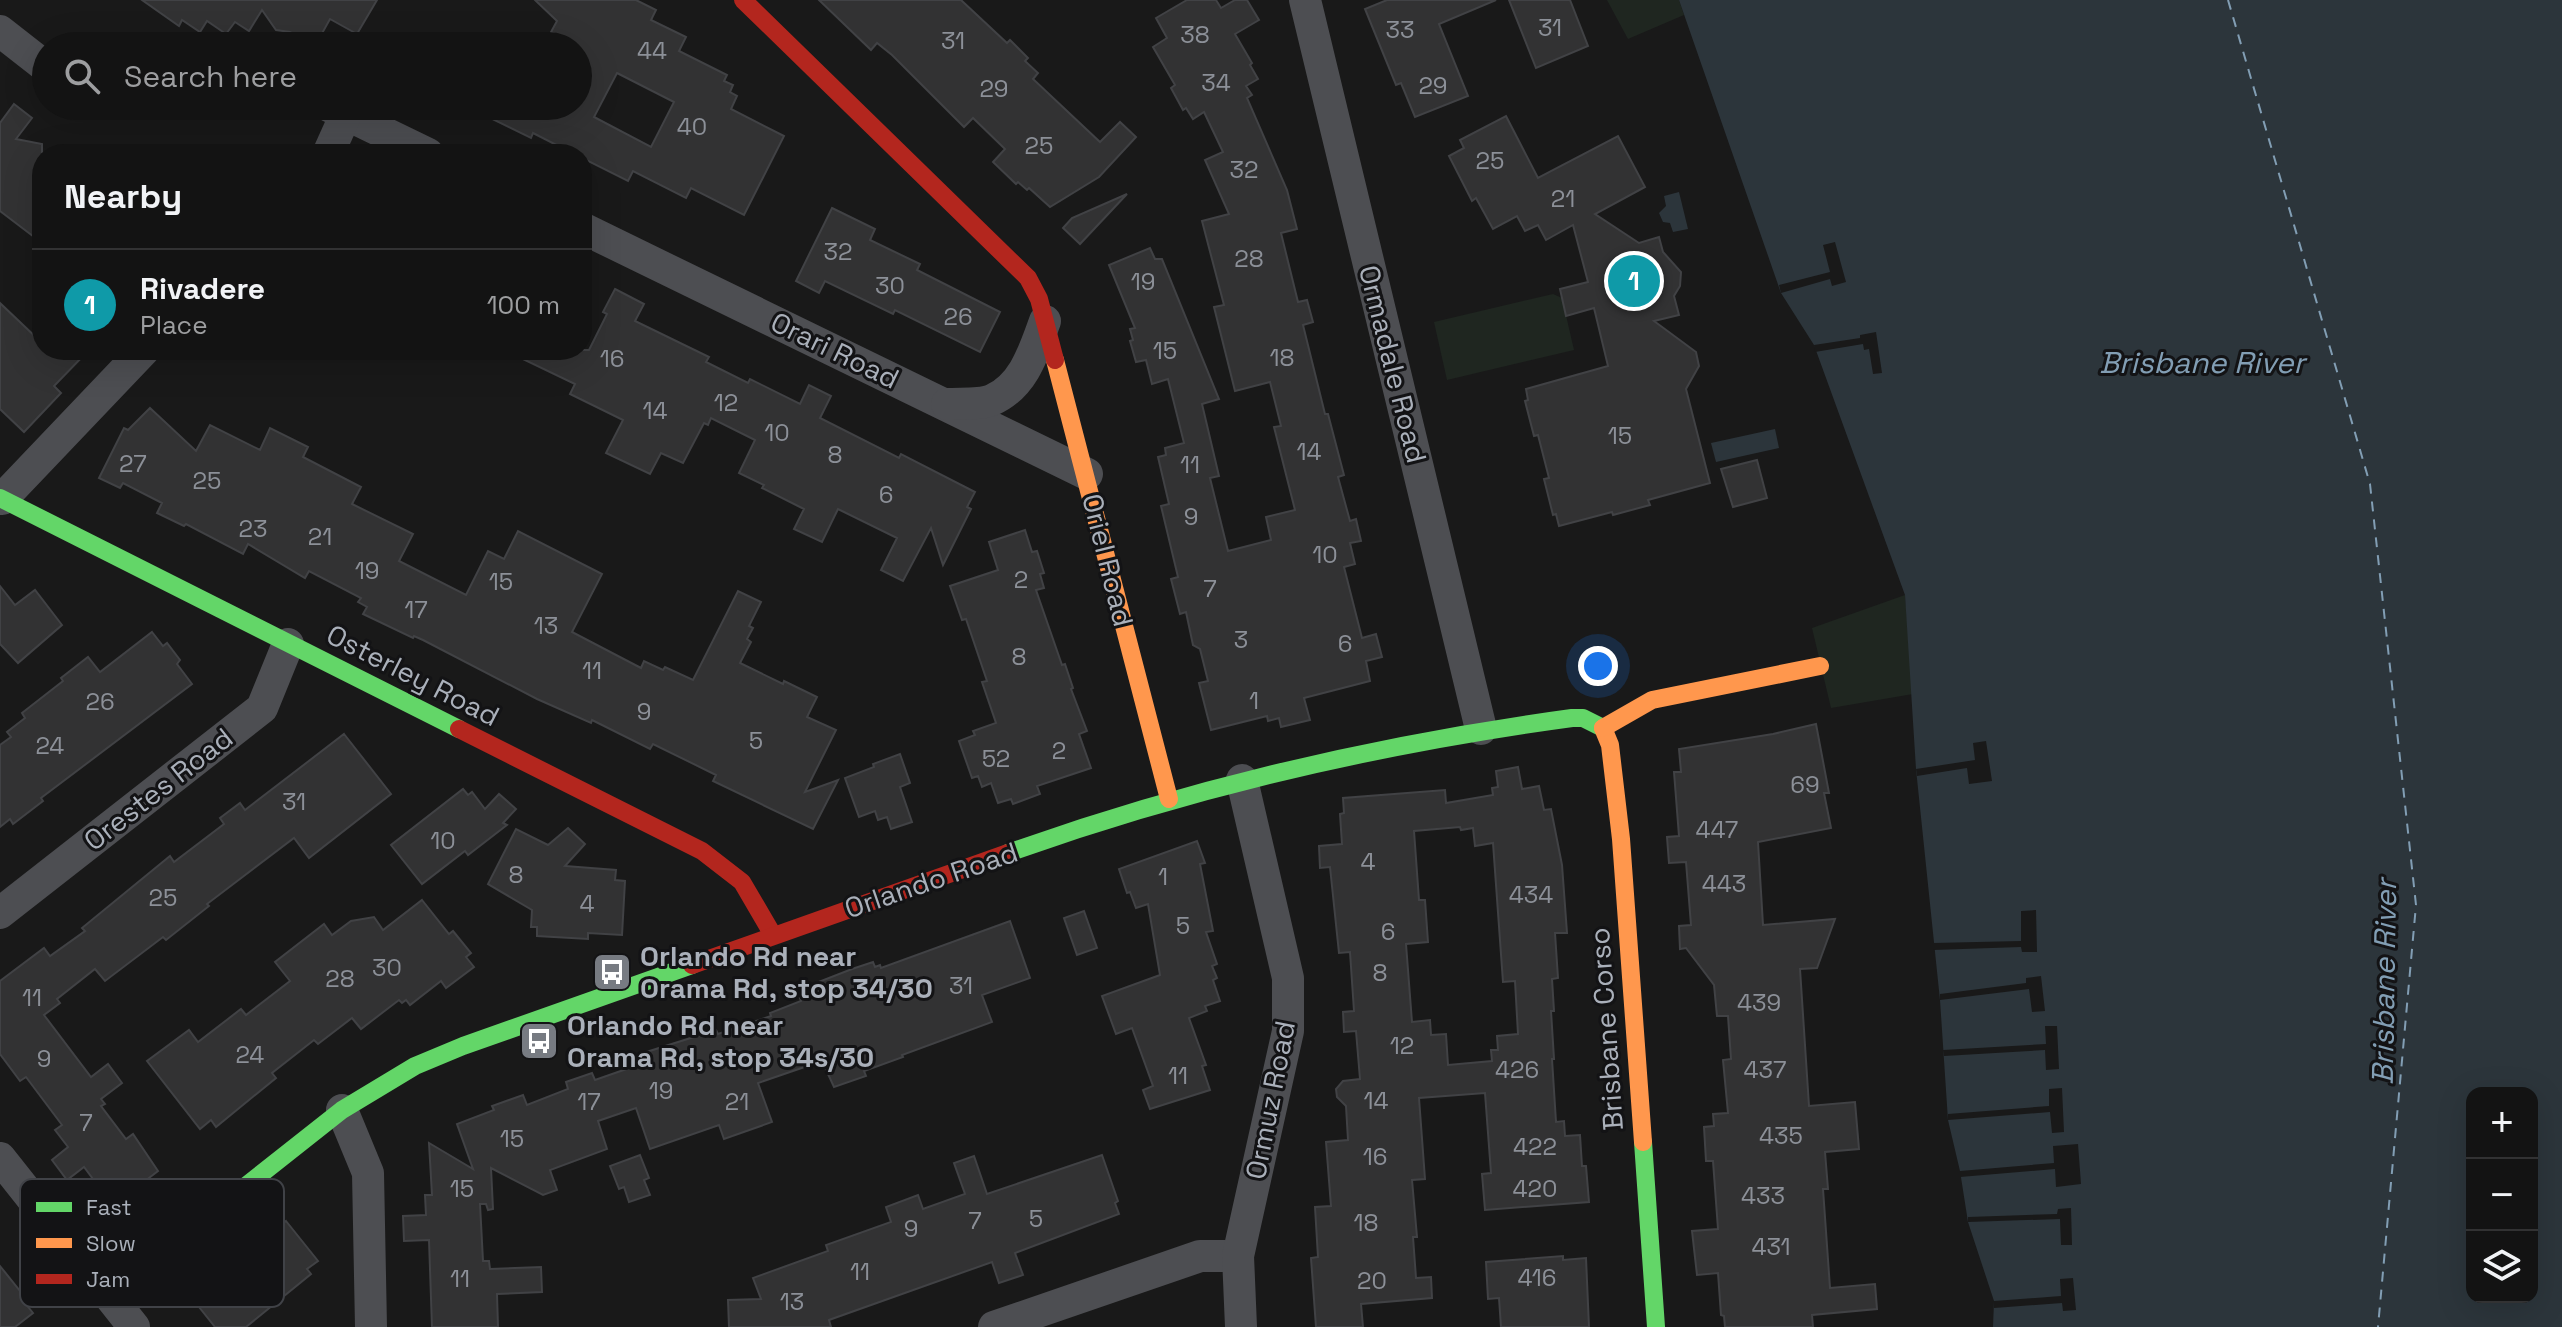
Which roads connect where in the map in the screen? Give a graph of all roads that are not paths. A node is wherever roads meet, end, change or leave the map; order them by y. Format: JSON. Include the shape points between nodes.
{"nodes":[{"id":1,"x":743,"y":0,"type":"edge"},
{"id":2,"x":1305,"y":0,"type":"edge"},
{"id":3,"x":0,"y":31,"type":"edge"},
{"id":4,"x":32,"y":56,"type":"edge"},
{"id":5,"x":336,"y":120,"type":"edge"},
{"id":6,"x":358,"y":120,"type":"edge"},
{"id":7,"x":330,"y":144,"type":"edge"},
{"id":8,"x":408,"y":144,"type":"edge"},
{"id":9,"x":592,"y":233,"type":"edge"},
{"id":10,"x":1045,"y":321,"type":"junction"},
{"id":11,"x":134,"y":360,"type":"edge"},
{"id":12,"x":947,"y":404,"type":"junction"},
{"id":13,"x":1087,"y":474,"type":"junction"},
{"id":14,"x":1,"y":498,"type":"edge"},
{"id":15,"x":288,"y":644,"type":"junction"},
{"id":16,"x":1820,"y":666,"type":"dead end"},
{"id":17,"x":1603,"y":728,"type":"junction"},
{"id":18,"x":1481,"y":729,"type":"junction"},
{"id":19,"x":1242,"y":780,"type":"junction"},
{"id":20,"x":1169,"y":799,"type":"junction"},
{"id":21,"x":0,"y":913,"type":"edge"},
{"id":22,"x":773,"y":935,"type":"junction"},
{"id":23,"x":342,"y":1110,"type":"junction"},
{"id":24,"x":0,"y":1158,"type":"edge"},
{"id":25,"x":255,"y":1179,"type":"edge"},
{"id":26,"x":20,"y":1183,"type":"edge"},
{"id":27,"x":1238,"y":1256,"type":"junction"},
{"id":28,"x":118,"y":1307,"type":"edge"},
{"id":29,"x":134,"y":1327,"type":"edge"},
{"id":30,"x":371,"y":1327,"type":"edge"},
{"id":31,"x":994,"y":1327,"type":"edge"},
{"id":32,"x":1241,"y":1327,"type":"edge"},
{"id":33,"x":1656,"y":1327,"type":"edge"}],
"edges":[{"from":1,"to":10,"type":"street","name":"Oriel Road","via":[[1028,278]]},
{"from":2,"to":18,"type":"street","name":"Ormadale Road"},
{"from":3,"to":4,"type":"street"},
{"from":5,"to":7,"type":"street"},
{"from":6,"to":8,"type":"street"},
{"from":9,"to":12,"type":"street","name":"Orari Road"},
{"from":10,"to":12,"type":"street","via":[[1032,358],[1014,385],[990,401]]},
{"from":10,"to":13,"type":"street","name":"Oriel Road"},
{"from":11,"to":14,"type":"street"},
{"from":12,"to":13,"type":"street","name":"Orari Road"},
{"from":13,"to":20,"type":"street","name":"Oriel Road"},
{"from":14,"to":15,"type":"street","name":"Osterley Road"},
{"from":15,"to":21,"type":"street","name":"Orestes Road","via":[[262,708]]},
{"from":15,"to":22,"type":"street","name":"Osterley Road","via":[[702,851],[742,882]]},
{"from":16,"to":17,"type":"street","via":[[1652,700]]},
{"from":17,"to":18,"type":"street","name":"Orlando Road","via":[[1572,718]]},
{"from":17,"to":33,"type":"street","name":"Brisbane Corso","via":[[1611,750],[1621,839]]},
{"from":18,"to":19,"type":"street","name":"Orlando Road"},
{"from":19,"to":20,"type":"street","name":"Orlando Road"},
{"from":19,"to":27,"type":"street","name":"Ormuz Road","via":[[1288,978],[1288,1031]]},
{"from":20,"to":22,"type":"street","name":"Orlando Road"},
{"from":22,"to":23,"type":"street","name":"Orlando Road","via":[[463,1046],[415,1066]]},
{"from":23,"to":25,"type":"street","name":"Orlando Road"},
{"from":23,"to":30,"type":"street","via":[[368,1173]]},
{"from":24,"to":26,"type":"street"},
{"from":27,"to":31,"type":"street","via":[[1200,1256]]},
{"from":27,"to":32,"type":"street","name":"Ormuz Road"},
{"from":28,"to":29,"type":"street"}]}
